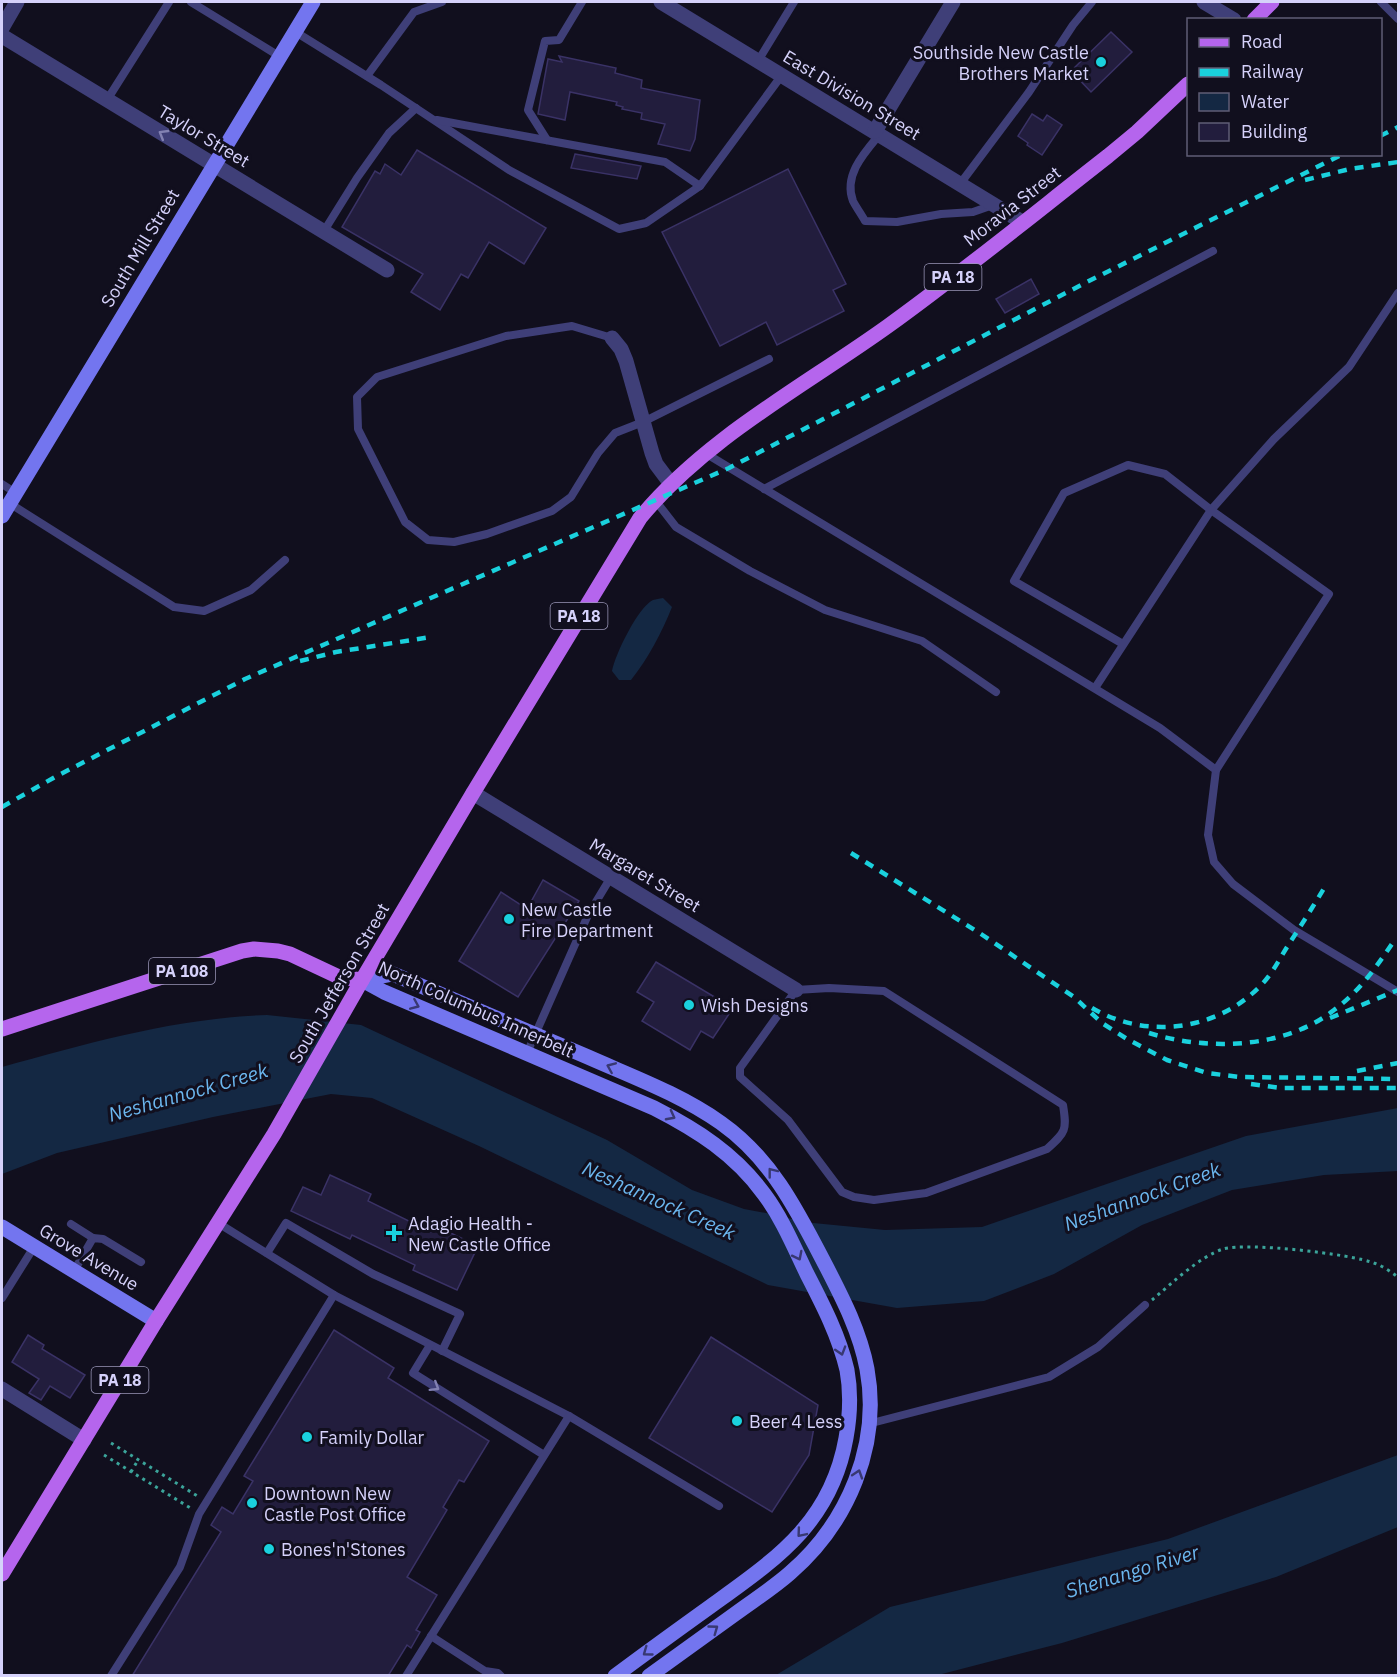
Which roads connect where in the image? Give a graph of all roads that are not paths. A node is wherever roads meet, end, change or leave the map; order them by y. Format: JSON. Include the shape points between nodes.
{"nodes":[{"id":1,"x":17,"y":2,"type":"edge"},
{"id":2,"x":169,"y":2,"type":"edge"},
{"id":3,"x":190,"y":2,"type":"edge"},
{"id":4,"x":313,"y":2,"type":"edge"},
{"id":5,"x":442,"y":2,"type":"edge"},
{"id":6,"x":582,"y":2,"type":"edge"},
{"id":7,"x":661,"y":2,"type":"edge"},
{"id":8,"x":794,"y":2,"type":"edge"},
{"id":9,"x":954,"y":2,"type":"edge"},
{"id":10,"x":1092,"y":2,"type":"edge"},
{"id":11,"x":1204,"y":2,"type":"edge"},
{"id":12,"x":1271,"y":2,"type":"edge"},
{"id":13,"x":1381,"y":2,"type":"edge"},
{"id":14,"x":1231,"y":18,"type":"edge"},
{"id":15,"x":1256,"y":18,"type":"edge"},
{"id":16,"x":1398,"y":19,"type":"edge"},
{"id":17,"x":2,"y":28,"type":"edge"},
{"id":18,"x":294,"y":31,"type":"junction"},
{"id":19,"x":2,"y":36,"type":"edge"},
{"id":20,"x":279,"y":56,"type":"junction"},
{"id":21,"x":759,"y":61,"type":"junction"},
{"id":22,"x":782,"y":75,"type":"junction"},
{"id":23,"x":367,"y":76,"type":"junction"},
{"id":24,"x":1187,"y":85,"type":"edge"},
{"id":25,"x":107,"y":100,"type":"junction"},
{"id":26,"x":416,"y":108,"type":"junction"},
{"id":27,"x":432,"y":119,"type":"junction"},
{"id":28,"x":877,"y":133,"type":"junction"},
{"id":29,"x":547,"y":140,"type":"junction"},
{"id":30,"x":213,"y":164,"type":"junction"},
{"id":31,"x":960,"y":184,"type":"junction"},
{"id":32,"x":700,"y":186,"type":"junction"},
{"id":33,"x":994,"y":204,"type":"junction"},
{"id":34,"x":1023,"y":222,"type":"junction"},
{"id":35,"x":324,"y":231,"type":"junction"},
{"id":36,"x":1213,"y":251,"type":"dead end"},
{"id":37,"x":387,"y":270,"type":"dead end"},
{"id":38,"x":1398,"y":293,"type":"edge"},
{"id":39,"x":612,"y":338,"type":"joint"},
{"id":40,"x":769,"y":359,"type":"dead end"},
{"id":41,"x":643,"y":422,"type":"junction"},
{"id":42,"x":705,"y":453,"type":"junction"},
{"id":43,"x":2,"y":484,"type":"edge"},
{"id":44,"x":670,"y":484,"type":"junction"},
{"id":45,"x":764,"y":489,"type":"junction"},
{"id":46,"x":655,"y":500,"type":"junction"},
{"id":47,"x":9,"y":504,"type":"edge"},
{"id":48,"x":1211,"y":510,"type":"junction"},
{"id":49,"x":285,"y":560,"type":"dead end"},
{"id":50,"x":1123,"y":644,"type":"junction"},
{"id":51,"x":1095,"y":688,"type":"junction"},
{"id":52,"x":996,"y":692,"type":"dead end"},
{"id":53,"x":1216,"y":770,"type":"junction"},
{"id":54,"x":473,"y":793,"type":"junction"},
{"id":55,"x":611,"y":877,"type":"junction"},
{"id":56,"x":362,"y":980,"type":"junction"},
{"id":57,"x":796,"y":990,"type":"junction"},
{"id":58,"x":1398,"y":992,"type":"edge"},
{"id":59,"x":2,"y":1029,"type":"edge"},
{"id":60,"x":534,"y":1034,"type":"junction"},
{"id":61,"x":526,"y":1053,"type":"junction"},
{"id":62,"x":218,"y":1223,"type":"junction"},
{"id":63,"x":71,"y":1224,"type":"dead end"},
{"id":64,"x":2,"y":1227,"type":"edge"},
{"id":65,"x":93,"y":1238,"type":"junction"},
{"id":66,"x":34,"y":1247,"type":"junction"},
{"id":67,"x":267,"y":1253,"type":"junction"},
{"id":68,"x":141,"y":1262,"type":"dead end"},
{"id":69,"x":74,"y":1271,"type":"junction"},
{"id":70,"x":334,"y":1295,"type":"junction"},
{"id":71,"x":2,"y":1298,"type":"edge"},
{"id":72,"x":1145,"y":1305,"type":"road end"},
{"id":73,"x":156,"y":1321,"type":"junction"},
{"id":74,"x":430,"y":1345,"type":"junction"},
{"id":75,"x":442,"y":1351,"type":"junction"},
{"id":76,"x":2,"y":1389,"type":"edge"},
{"id":77,"x":568,"y":1416,"type":"junction"},
{"id":78,"x":868,"y":1424,"type":"junction"},
{"id":79,"x":84,"y":1440,"type":"junction"},
{"id":80,"x":544,"y":1455,"type":"junction"},
{"id":81,"x":719,"y":1506,"type":"dead end"},
{"id":82,"x":2,"y":1574,"type":"edge"},
{"id":83,"x":431,"y":1636,"type":"junction"},
{"id":84,"x":486,"y":1673,"type":"edge"},
{"id":85,"x":111,"y":1676,"type":"edge"},
{"id":86,"x":406,"y":1676,"type":"edge"},
{"id":87,"x":501,"y":1676,"type":"edge"},
{"id":88,"x":615,"y":1676,"type":"edge"},
{"id":89,"x":649,"y":1676,"type":"edge"}],
"edges":[{"from":1,"to":17,"type":"street"},
{"from":2,"to":25,"type":"lane"},
{"from":3,"to":20,"type":"lane"},
{"from":4,"to":18,"type":"main road","name":"South Mill Street"},
{"from":5,"to":23,"type":"lane","via":[[414,12]]},
{"from":6,"to":29,"type":"lane","via":[[559,40],[545,41],[528,110]]},
{"from":7,"to":21,"type":"street","name":"East Division Street"},
{"from":8,"to":21,"type":"lane"},
{"from":9,"to":28,"type":"street"},
{"from":10,"to":31,"type":"lane"},
{"from":11,"to":14,"type":"street"},
{"from":12,"to":15,"type":"main road"},
{"from":13,"to":16,"type":"lane"},
{"from":18,"to":20,"type":"main road","name":"South Mill Street"},
{"from":18,"to":23,"type":"lane"},
{"from":19,"to":25,"type":"street","name":"Taylor Street"},
{"from":20,"to":30,"type":"main road","name":"South Mill Street"},
{"from":21,"to":22,"type":"street","name":"East Division Street"},
{"from":22,"to":28,"type":"street","name":"East Division Street"},
{"from":22,"to":32,"type":"lane"},
{"from":23,"to":26,"type":"lane"},
{"from":24,"to":34,"type":"main road","name":"Moravia Street","number":"PA 18","via":[[1137,132]]},
{"from":30,"to":25,"type":"street","name":"Taylor Street","one_way":true},
{"from":26,"to":27,"type":"lane"},
{"from":26,"to":35,"type":"lane","via":[[389,133]]},
{"from":27,"to":29,"type":"lane"},
{"from":27,"to":32,"type":"lane","via":[[509,170],[619,229],[646,223]]},
{"from":28,"to":31,"type":"street","name":"East Division Street"},
{"from":28,"to":33,"type":"lane","via":[[860,157],[851,186],[852,200],[865,221],[897,222],[973,212]]},
{"from":29,"to":32,"type":"lane","via":[[666,162]]},
{"from":30,"to":35,"type":"street","name":"Taylor Street"},
{"from":30,"to":47,"type":"main road","name":"South Mill Street"},
{"from":31,"to":33,"type":"street","name":"East Division Street"},
{"from":33,"to":34,"type":"street","name":"East Division Street"},
{"from":34,"to":42,"type":"main road","name":"Moravia Street","number":"PA 18","via":[[886,327]]},
{"from":35,"to":37,"type":"street","name":"Taylor Street"},
{"from":36,"to":45,"type":"lane"},
{"from":38,"to":48,"type":"lane","via":[[1349,367],[1274,439]]},
{"from":39,"to":41,"type":"street","via":[[626,361]]},
{"from":39,"to":41,"type":"lane","via":[[572,326],[506,336],[377,377],[357,397],[358,429],[405,522],[428,540],[454,542],[552,511],[571,497],[615,433]]},
{"from":40,"to":41,"type":"lane"},
{"from":41,"to":44,"type":"street","via":[[656,464]]},
{"from":42,"to":44,"type":"main road","name":"South Jefferson Street","number":"PA 18"},
{"from":42,"to":45,"type":"lane"},
{"from":43,"to":47,"type":"lane"},
{"from":44,"to":46,"type":"main road","name":"South Jefferson Street","number":"PA 18"},
{"from":45,"to":51,"type":"lane"},
{"from":46,"to":52,"type":"lane","via":[[676,527],[750,571],[825,610],[922,641]]},
{"from":46,"to":54,"type":"main road","name":"South Jefferson Street","number":"PA 18","via":[[626,538]]},
{"from":47,"to":49,"type":"lane","via":[[174,607],[204,611],[251,590]]},
{"from":48,"to":50,"type":"lane"},
{"from":48,"to":50,"type":"lane","via":[[1166,474],[1128,465],[1064,493],[1014,581]]},
{"from":48,"to":53,"type":"lane","via":[[1329,594]]},
{"from":50,"to":51,"type":"lane"},
{"from":51,"to":53,"type":"lane","via":[[1160,728]]},
{"from":53,"to":58,"type":"lane","via":[[1208,835],[1214,862],[1233,884],[1294,930]]},
{"from":54,"to":55,"type":"street","name":"Margaret Street"},
{"from":54,"to":56,"type":"main road","name":"South Jefferson Street","number":"PA 18"},
{"from":55,"to":57,"type":"street","name":"Margaret Street"},
{"from":55,"to":60,"type":"lane","via":[[588,915]]},
{"from":56,"to":59,"type":"main road","number":"PA 108","via":[[339,977],[290,954],[254,949]]},
{"from":56,"to":60,"type":"main road","name":"North Columbus Innerbelt","via":[[393,974]]},
{"from":56,"to":61,"type":"main road","name":"North Columbus Innerbelt","one_way":true},
{"from":56,"to":62,"type":"main road","name":"South Jefferson Street","number":"PA 18"},
{"from":57,"to":57,"type":"lane","via":[[740,1068],[740,1077],[788,1120],[842,1192],[874,1200],[926,1193],[1047,1149],[1060,1137],[1066,1125],[1063,1105],[884,991]]},
{"from":60,"to":61,"type":"lane"},
{"from":78,"to":60,"type":"main road","name":"North Columbus Innerbelt","one_way":true,"via":[[867,1370],[855,1328],[803,1222],[765,1162],[720,1122],[662,1090]]},
{"from":61,"to":88,"type":"main road","name":"North Columbus Innerbelt","one_way":true,"via":[[654,1108],[708,1139],[743,1168],[777,1215],[819,1297],[843,1355],[849,1391],[847,1430],[836,1477],[804,1529],[777,1558]]},
{"from":62,"to":67,"type":"lane"},
{"from":62,"to":73,"type":"main road","name":"South Jefferson Street","number":"PA 18"},
{"from":63,"to":65,"type":"lane"},
{"from":64,"to":66,"type":"main road","name":"Grove Avenue"},
{"from":65,"to":68,"type":"lane","via":[[103,1239]]},
{"from":65,"to":69,"type":"lane"},
{"from":66,"to":69,"type":"main road","name":"Grove Avenue"},
{"from":66,"to":71,"type":"lane"},
{"from":67,"to":70,"type":"lane"},
{"from":67,"to":75,"type":"lane","via":[[286,1223],[373,1274],[460,1314]]},
{"from":69,"to":73,"type":"main road","name":"Grove Avenue"},
{"from":70,"to":74,"type":"lane"},
{"from":70,"to":85,"type":"lane","via":[[206,1502],[180,1566]]},
{"from":72,"to":78,"type":"lane","via":[[1098,1347],[1049,1377]]},
{"from":73,"to":79,"type":"main road","name":"South Jefferson Street","number":"PA 18"},
{"from":74,"to":75,"type":"lane"},
{"from":74,"to":80,"type":"lane","one_way":true,"via":[[413,1373]]},
{"from":75,"to":77,"type":"lane"},
{"from":76,"to":79,"type":"street"},
{"from":77,"to":80,"type":"lane"},
{"from":77,"to":81,"type":"lane"},
{"from":89,"to":78,"type":"main road","name":"North Columbus Innerbelt","one_way":true,"via":[[772,1587],[813,1550],[851,1494]]},
{"from":79,"to":82,"type":"main road","name":"South Jefferson Street","number":"PA 18"},
{"from":80,"to":83,"type":"lane"},
{"from":83,"to":84,"type":"lane"},
{"from":83,"to":86,"type":"lane"},
{"from":84,"to":87,"type":"lane"}]}
